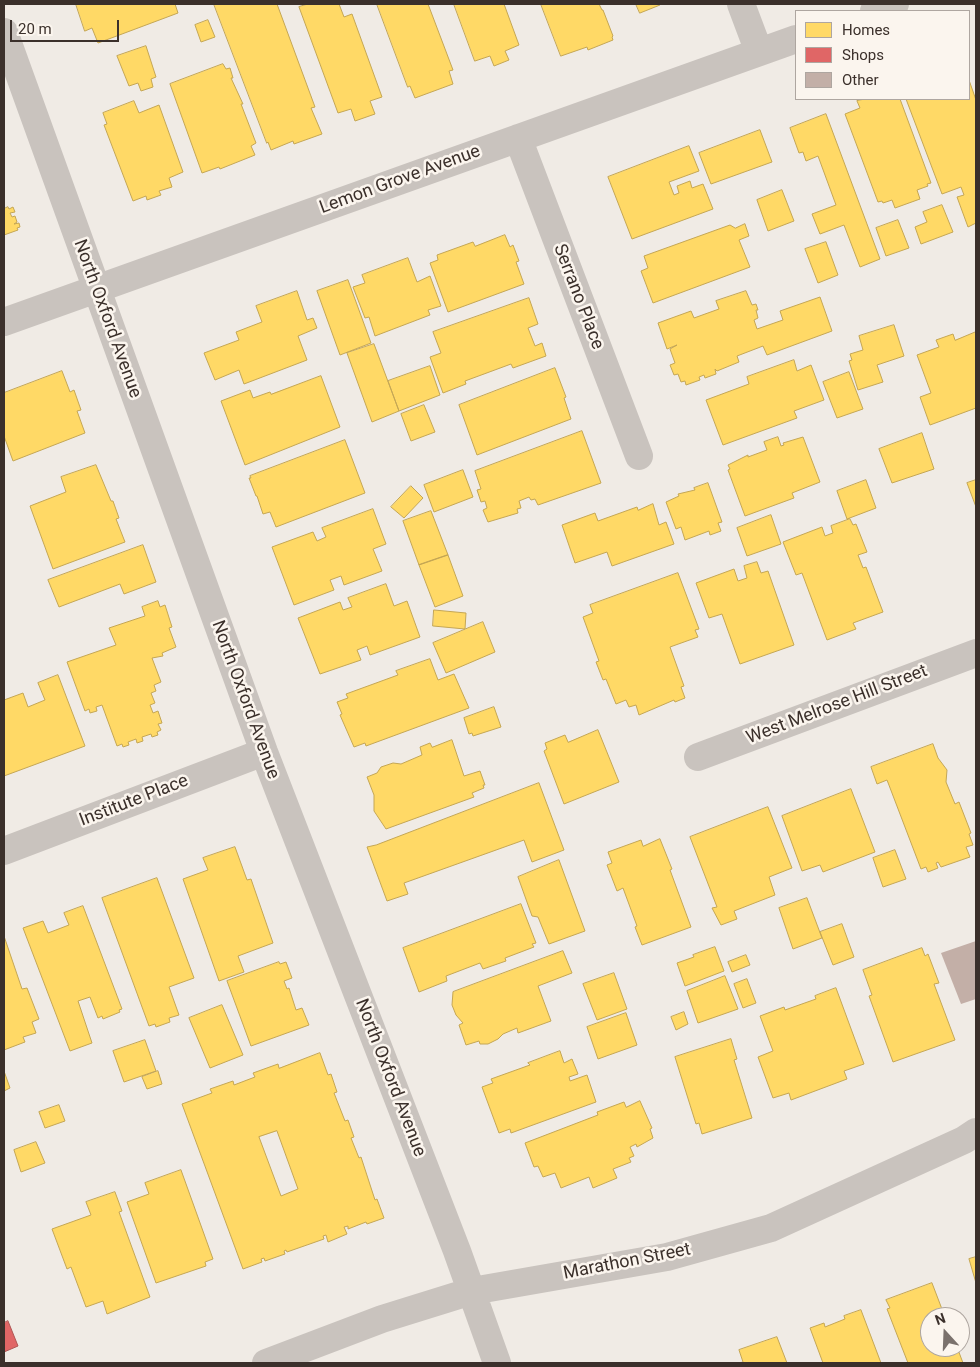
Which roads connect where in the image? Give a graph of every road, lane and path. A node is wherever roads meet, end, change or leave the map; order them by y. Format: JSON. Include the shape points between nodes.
{"nodes":[{"id":1,"x":742,"y":4,"type":"edge"},
{"id":2,"x":896,"y":4,"type":"edge"},
{"id":3,"x":877,"y":10,"type":"edge"},
{"id":4,"x":4,"y":32,"type":"edge"},
{"id":5,"x":795,"y":39,"type":"edge"},
{"id":6,"x":759,"y":52,"type":"junction"},
{"id":7,"x":518,"y":138,"type":"junction"},
{"id":8,"x":95,"y":289,"type":"junction"},
{"id":9,"x":4,"y":322,"type":"edge"},
{"id":10,"x":639,"y":456,"type":"dead end"},
{"id":11,"x":976,"y":653,"type":"edge"},
{"id":12,"x":264,"y":752,"type":"junction"},
{"id":13,"x":698,"y":758,"type":"dead end"},
{"id":14,"x":4,"y":851,"type":"edge"},
{"id":15,"x":976,"y":1132,"type":"edge"},
{"id":16,"x":472,"y":1291,"type":"junction"},
{"id":17,"x":266,"y":1363,"type":"edge"},
{"id":18,"x":497,"y":1363,"type":"edge"}],
"edges":[{"from":1,"to":6,"type":"street"},
{"from":2,"to":3,"type":"street"},
{"from":4,"to":8,"type":"street","name":"North Oxford Avenue"},
{"from":5,"to":6,"type":"street","name":"Lemon Grove Avenue"},
{"from":6,"to":7,"type":"street","name":"Lemon Grove Avenue"},
{"from":7,"to":8,"type":"street","name":"Lemon Grove Avenue"},
{"from":7,"to":10,"type":"street","name":"Serrano Place"},
{"from":8,"to":9,"type":"street","name":"Lemon Grove Avenue"},
{"from":8,"to":12,"type":"street","name":"North Oxford Avenue"},
{"from":11,"to":13,"type":"street","name":"West Melrose Hill Street"},
{"from":12,"to":14,"type":"street","name":"Institute Place"},
{"from":12,"to":16,"type":"street","name":"North Oxford Avenue"},
{"from":15,"to":16,"type":"street","name":"Marathon Street","via":[[771,1228],[667,1257]]},
{"from":16,"to":17,"type":"street","name":"Marathon Street"},
{"from":16,"to":18,"type":"street","name":"North Oxford Avenue"}]}
